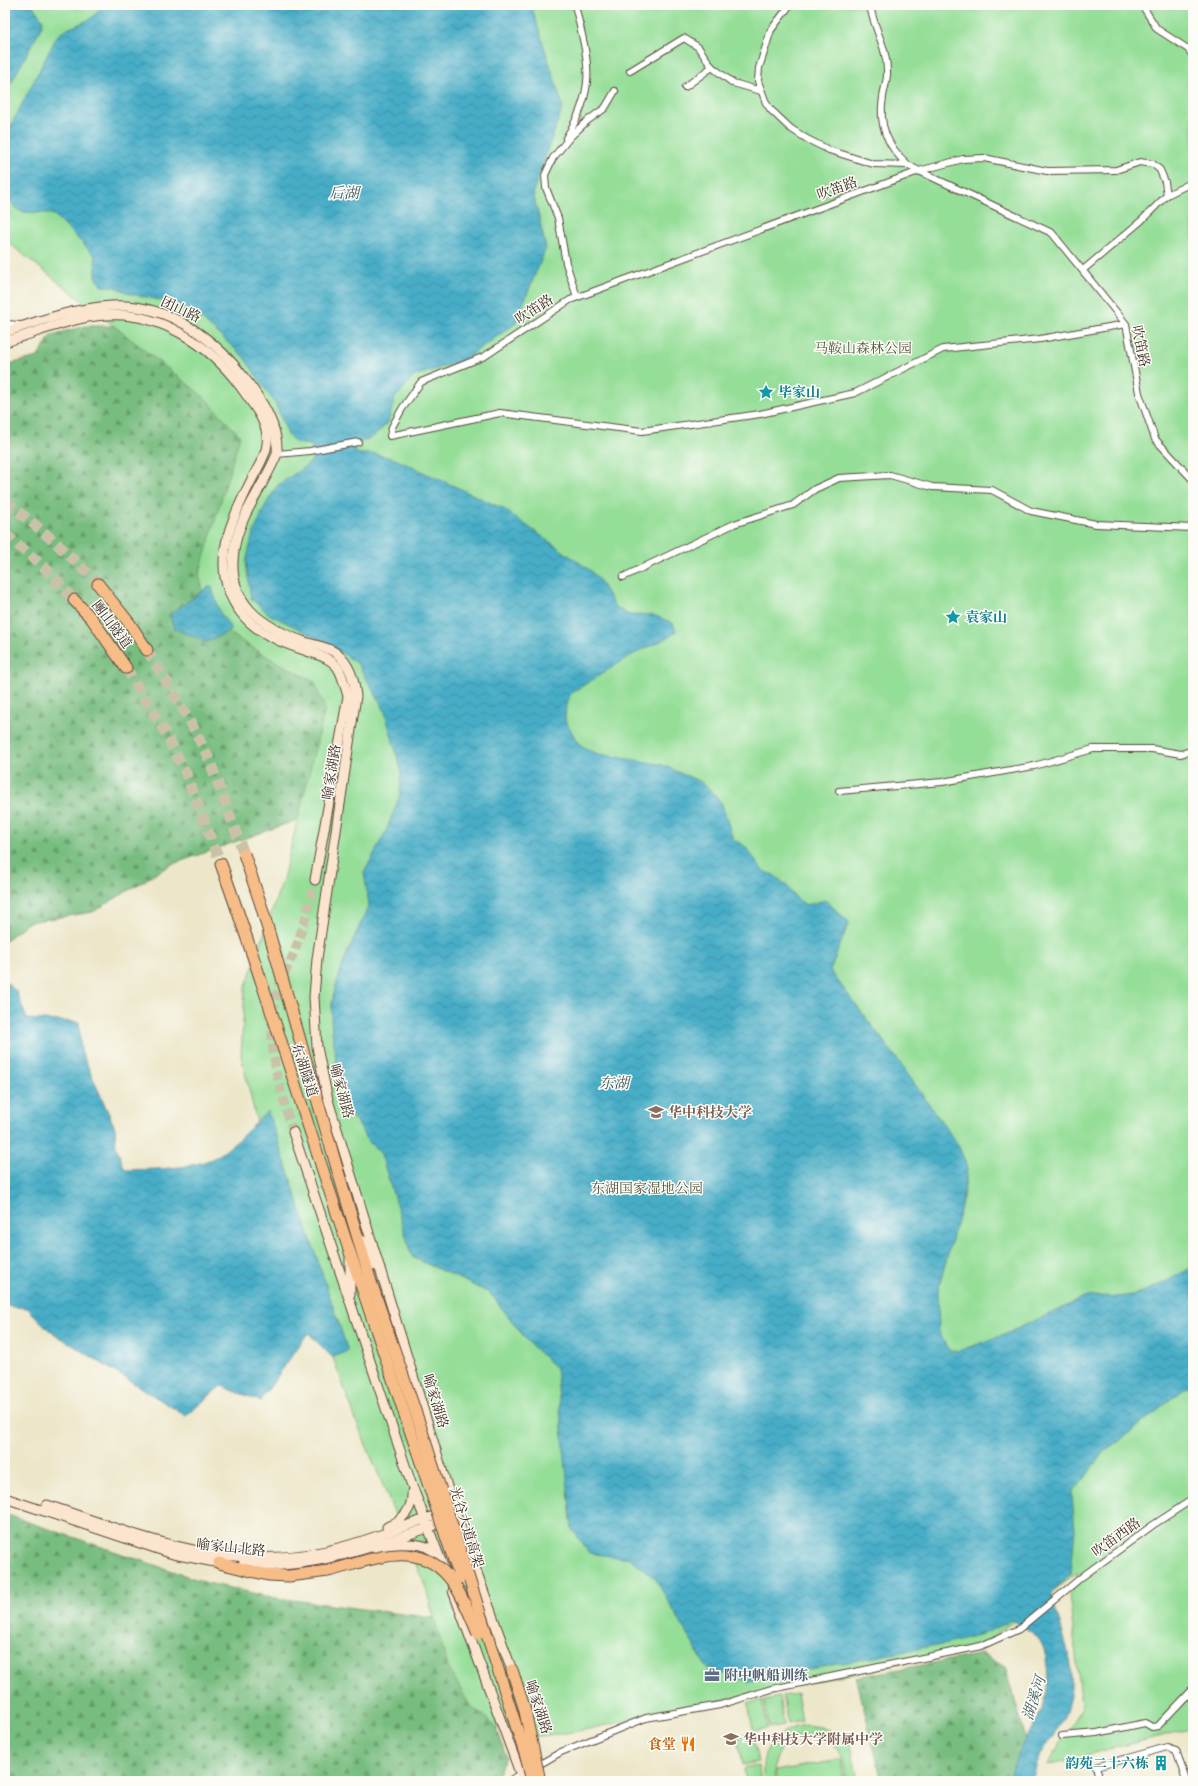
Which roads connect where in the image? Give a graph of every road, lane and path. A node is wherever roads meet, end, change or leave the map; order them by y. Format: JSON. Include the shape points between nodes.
{"nodes":[{"id":1,"x":575,"y":5,"type":"edge"},
{"id":2,"x":790,"y":5,"type":"edge"},
{"id":3,"x":870,"y":5,"type":"edge"},
{"id":4,"x":1142,"y":5,"type":"edge"},
{"id":5,"x":1193,"y":56,"type":"edge"},
{"id":6,"x":712,"y":67,"type":"junction"},
{"id":7,"x":630,"y":71,"type":"dead end"},
{"id":8,"x":685,"y":87,"type":"dead end"},
{"id":9,"x":615,"y":91,"type":"dead end"},
{"id":10,"x":761,"y":91,"type":"junction"},
{"id":11,"x":554,"y":157,"type":"junction"},
{"id":12,"x":908,"y":165,"type":"junction"},
{"id":13,"x":919,"y":171,"type":"junction"},
{"id":14,"x":1193,"y":182,"type":"edge"},
{"id":15,"x":1167,"y":195,"type":"junction"},
{"id":16,"x":1083,"y":270,"type":"junction"},
{"id":17,"x":577,"y":297,"type":"junction"},
{"id":18,"x":5,"y":324,"type":"edge"},
{"id":19,"x":1126,"y":324,"type":"junction"},
{"id":20,"x":27,"y":325,"type":"junction"},
{"id":21,"x":5,"y":332,"type":"edge"},
{"id":22,"x":5,"y":342,"type":"edge"},
{"id":23,"x":358,"y":442,"type":"dead end"},
{"id":24,"x":276,"y":454,"type":"junction"},
{"id":25,"x":264,"y":455,"type":"joint"},
{"id":26,"x":1193,"y":480,"type":"edge"},
{"id":27,"x":1193,"y":528,"type":"edge"},
{"id":28,"x":623,"y":577,"type":"dead end"},
{"id":29,"x":98,"y":584,"type":"tunnel mouth"},
{"id":30,"x":74,"y":600,"type":"tunnel mouth"},
{"id":31,"x":147,"y":650,"type":"tunnel mouth"},
{"id":32,"x":126,"y":668,"type":"tunnel mouth"},
{"id":33,"x":1193,"y":750,"type":"edge"},
{"id":34,"x":839,"y":791,"type":"dead end"},
{"id":35,"x":244,"y":854,"type":"tunnel mouth"},
{"id":36,"x":221,"y":864,"type":"tunnel mouth"},
{"id":37,"x":315,"y":880,"type":"tunnel mouth"},
{"id":38,"x":292,"y":1132,"type":"tunnel mouth"},
{"id":39,"x":356,"y":1231,"type":"junction"},
{"id":40,"x":350,"y":1253,"type":"junction"},
{"id":41,"x":384,"y":1279,"type":"junction"},
{"id":42,"x":366,"y":1283,"type":"junction"},
{"id":43,"x":350,"y":1302,"type":"junction"},
{"id":44,"x":411,"y":1482,"type":"junction"},
{"id":45,"x":5,"y":1491,"type":"edge"},
{"id":46,"x":5,"y":1498,"type":"edge"},
{"id":47,"x":1193,"y":1499,"type":"edge"},
{"id":48,"x":456,"y":1514,"type":"junction"},
{"id":49,"x":425,"y":1519,"type":"junction"},
{"id":50,"x":428,"y":1528,"type":"junction"},
{"id":51,"x":346,"y":1550,"type":"junction"},
{"id":52,"x":219,"y":1563,"type":"junction"},
{"id":53,"x":443,"y":1565,"type":"junction"},
{"id":54,"x":478,"y":1634,"type":"junction"},
{"id":55,"x":512,"y":1670,"type":"junction"},
{"id":56,"x":1193,"y":1689,"type":"edge"},
{"id":57,"x":1062,"y":1736,"type":"dead end"},
{"id":58,"x":542,"y":1764,"type":"junction"},
{"id":59,"x":524,"y":1778,"type":"edge"},
{"id":60,"x":509,"y":1781,"type":"edge"},
{"id":61,"x":532,"y":1781,"type":"edge"},
{"id":62,"x":540,"y":1781,"type":"edge"},
{"id":63,"x":544,"y":1781,"type":"edge"},
{"id":64,"x":1100,"y":1781,"type":"edge"},
{"id":65,"x":1186,"y":1781,"type":"edge"}],
"edges":[{"from":1,"to":11,"type":"street","via":[[588,64],[587,89],[581,111]]},
{"from":2,"to":10,"type":"street","via":[[769,35],[759,68],[758,81]]},
{"from":3,"to":12,"type":"street","via":[[883,44],[888,70],[882,100],[882,126],[889,144]]},
{"from":4,"to":5,"type":"street","via":[[1157,30],[1188,49]]},
{"from":6,"to":7,"type":"street","via":[[698,47],[684,38]]},
{"from":6,"to":8,"type":"street"},
{"from":6,"to":10,"type":"street","via":[[733,83]]},
{"from":9,"to":11,"type":"street","via":[[606,108],[570,137]]},
{"from":10,"to":12,"type":"street","via":[[771,110],[790,128],[807,139],[860,161]]},
{"from":11,"to":17,"type":"street","via":[[545,176],[546,188],[558,218],[566,263]]},
{"from":12,"to":13,"type":"street"},
{"from":13,"to":15,"type":"street","via":[[963,158],[984,158],[1047,172],[1116,170],[1140,162],[1154,164],[1160,170]]},
{"from":13,"to":16,"type":"street","name":"吹笛路","via":[[1052,233]]},
{"from":13,"to":17,"type":"street","name":"吹笛路"},
{"from":14,"to":15,"type":"street"},
{"from":15,"to":16,"type":"street","via":[[1141,221]]},
{"from":16,"to":19,"type":"street","name":"吹笛路"},
{"from":17,"to":19,"type":"street","name":"吹笛路","via":[[485,356],[421,382],[402,409],[390,436],[500,413],[642,431],[760,414],[855,393],[943,349],[1040,339]]},
{"from":18,"to":20,"type":"street"},
{"from":19,"to":26,"type":"street","name":"吹笛路","via":[[1138,394],[1156,439]]},
{"from":20,"to":21,"type":"main road","name":"团山路"},
{"from":20,"to":24,"type":"main road","name":"团山路","via":[[80,310],[126,306],[156,312],[192,328],[218,347],[255,392],[272,424]]},
{"from":22,"to":25,"type":"main road","name":"团山路","via":[[76,320],[107,315],[141,318],[175,330],[204,348],[222,364],[245,394],[266,430],[267,443]]},
{"from":23,"to":24,"type":"street"},
{"from":24,"to":41,"type":"main road","name":"喻家湖路","via":[[236,538],[233,570],[241,596],[256,617],[281,633],[335,652],[347,665],[354,679],[356,696],[317,958],[314,997],[317,1048],[328,1100]]},
{"from":25,"to":37,"type":"main road","name":"喻家湖路","via":[[235,515],[227,541],[224,566],[228,590],[241,614],[251,625],[281,642],[324,656],[337,667],[348,696]]},
{"from":27,"to":28,"type":"street","via":[[1096,524],[1031,511],[992,490],[932,487],[890,475],[839,478],[815,489],[793,505],[734,524]]},
{"from":29,"to":31,"type":"highway","name":"團山隧道"},
{"from":30,"to":32,"type":"highway","name":"團山隧道","via":[[92,619]]},
{"from":33,"to":34,"type":"street","via":[[1182,754],[1152,749],[1093,749],[1034,766],[942,782]]},
{"from":35,"to":39,"type":"highway","name":"东湖隧道","bridge":true},
{"from":36,"to":40,"type":"highway","name":"东湖隧道"},
{"from":38,"to":43,"type":"main road"},
{"from":39,"to":41,"type":"main road"},
{"from":39,"to":42,"type":"highway","name":"东湖隧道"},
{"from":40,"to":42,"type":"highway","name":"东湖隧道"},
{"from":40,"to":43,"type":"main road"},
{"from":41,"to":48,"type":"main road","name":"喻家湖路"},
{"from":42,"to":54,"type":"highway","name":"光谷大道高架","bridge":true},
{"from":42,"to":61,"type":"highway","name":"光谷大道高架","bridge":true,"via":[[420,1425]]},
{"from":43,"to":44,"type":"main road"},
{"from":44,"to":49,"type":"main road"},
{"from":44,"to":51,"type":"main road","via":[[412,1503],[404,1517],[359,1538]]},
{"from":45,"to":51,"type":"main road","name":"喻家山北路","via":[[181,1549],[213,1555],[283,1558]]},
{"from":46,"to":52,"type":"main road","name":"喻家山北路","via":[[173,1554]]},
{"from":47,"to":58,"type":"street","name":"吹笛西路","via":[[1153,1525],[1019,1629],[981,1646],[772,1689],[720,1705],[646,1718],[561,1752]]},
{"from":48,"to":49,"type":"main road","name":"喻家山北路"},
{"from":48,"to":50,"type":"main road","name":"喻家山北路"},
{"from":48,"to":55,"type":"main road","name":"喻家湖路"},
{"from":49,"to":50,"type":"main road"},
{"from":49,"to":51,"type":"main road","name":"喻家山北路"},
{"from":50,"to":51,"type":"main road","name":"喻家山北路"},
{"from":50,"to":53,"type":"main road"},
{"from":51,"to":52,"type":"main road","name":"喻家山北路","via":[[303,1563],[252,1566]]},
{"from":51,"to":53,"type":"main road","via":[[416,1544],[435,1553]]},
{"from":52,"to":54,"type":"highway","bridge":true,"via":[[268,1575],[295,1575],[328,1571],[401,1554],[423,1557],[440,1568],[453,1583]]},
{"from":53,"to":59,"type":"main road"},
{"from":54,"to":59,"type":"highway","name":"光谷大道高架","via":[[522,1758]]},
{"from":55,"to":58,"type":"main road","name":"喻家湖路","via":[[525,1702]]},
{"from":55,"to":62,"type":"highway","bridge":true,"via":[[524,1707]]},
{"from":56,"to":57,"type":"street","via":[[1158,1726],[1152,1727],[1145,1723],[1097,1733]]},
{"from":58,"to":59,"type":"street","name":"吹笛西路"},
{"from":58,"to":63,"type":"main road","name":"喻家湖路"},
{"from":59,"to":60,"type":"street","name":"吹笛西路"},
{"from":64,"to":65,"type":"street","via":[[1096,1767],[1167,1747],[1176,1750]]}]}
